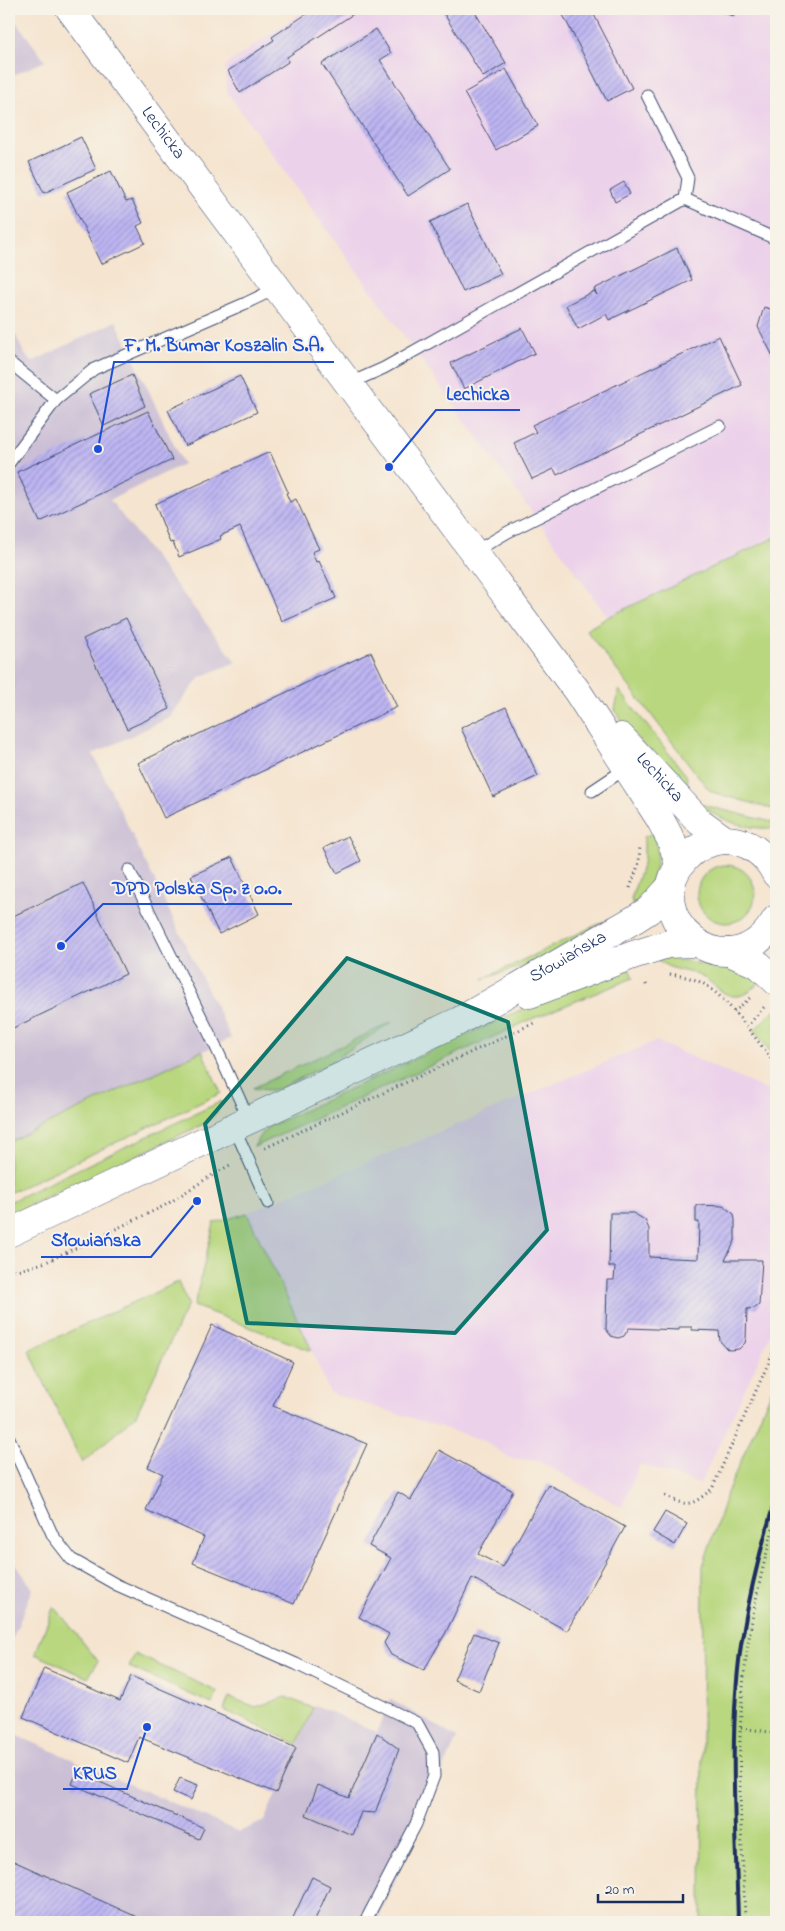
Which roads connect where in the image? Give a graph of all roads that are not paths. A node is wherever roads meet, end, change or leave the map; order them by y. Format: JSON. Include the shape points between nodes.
{"nodes":[{"id":1,"x":70,"y":9,"type":"edge"},
{"id":2,"x":647,"y":96,"type":"dead end"},
{"id":3,"x":685,"y":199,"type":"junction"},
{"id":4,"x":776,"y":238,"type":"edge"},
{"id":5,"x":277,"y":288,"type":"junction"},
{"id":6,"x":9,"y":362,"type":"edge"},
{"id":7,"x":348,"y":384,"type":"junction"},
{"id":8,"x":56,"y":400,"type":"junction"},
{"id":9,"x":720,"y":426,"type":"dead end"},
{"id":10,"x":9,"y":463,"type":"edge"},
{"id":11,"x":474,"y":552,"type":"junction"},
{"id":12,"x":634,"y":764,"type":"junction"},
{"id":13,"x":592,"y":791,"type":"dead end"},
{"id":14,"x":725,"y":840,"type":"junction"},
{"id":15,"x":767,"y":846,"type":"edge"},
{"id":16,"x":129,"y":870,"type":"dead end"},
{"id":17,"x":776,"y":874,"type":"edge"},
{"id":18,"x":675,"y":875,"type":"junction"},
{"id":19,"x":776,"y":918,"type":"edge"},
{"id":20,"x":695,"y":943,"type":"junction"},
{"id":21,"x":729,"y":952,"type":"junction"},
{"id":22,"x":768,"y":991,"type":"edge"},
{"id":23,"x":459,"y":1021,"type":"junction"},
{"id":24,"x":241,"y":1124,"type":"junction"},
{"id":25,"x":268,"y":1203,"type":"dead end"},
{"id":26,"x":9,"y":1233,"type":"edge"},
{"id":27,"x":9,"y":1438,"type":"edge"},
{"id":28,"x":365,"y":1922,"type":"edge"}],
"edges":[{"from":1,"to":5,"type":"main road","name":"Lechicka"},
{"from":2,"to":3,"type":"lane","via":[[688,178]]},
{"from":3,"to":4,"type":"lane"},
{"from":3,"to":7,"type":"lane","via":[[384,368]]},
{"from":5,"to":7,"type":"main road","name":"Lechicka"},
{"from":5,"to":8,"type":"lane","via":[[94,369]]},
{"from":6,"to":8,"type":"lane"},
{"from":7,"to":11,"type":"main road","name":"Lechicka"},
{"from":8,"to":10,"type":"lane"},
{"from":9,"to":11,"type":"lane"},
{"from":11,"to":12,"type":"main road","name":"Lechicka"},
{"from":12,"to":13,"type":"lane"},
{"from":12,"to":14,"type":"main road","name":"Lechicka"},
{"from":12,"to":18,"type":"main road","name":"Lechicka","via":[[672,842]]},
{"from":14,"to":15,"type":"main road"},
{"from":14,"to":18,"type":"main road","name":"Słowiańska","via":[[707,843],[692,852]]},
{"from":15,"to":17,"type":"main road"},
{"from":16,"to":24,"type":"lane","via":[[210,1036]]},
{"from":18,"to":20,"type":"main road","name":"Lechicka","via":[[671,907],[680,928]]},
{"from":18,"to":23,"type":"main road","name":"Słowiańska","via":[[649,910]]},
{"from":19,"to":21,"type":"main road","via":[[758,942]]},
{"from":20,"to":21,"type":"main road","via":[[711,950]]},
{"from":20,"to":23,"type":"main road","name":"Słowiańska","via":[[668,944],[634,955]]},
{"from":21,"to":22,"type":"main road","via":[[759,965]]},
{"from":23,"to":24,"type":"main road","name":"Słowiańska"},
{"from":24,"to":25,"type":"lane"},
{"from":24,"to":26,"type":"main road","name":"Słowiańska"},
{"from":27,"to":28,"type":"lane","via":[[53,1536],[71,1559],[117,1585],[296,1664],[417,1723],[433,1752],[434,1776],[416,1824]]}]}
